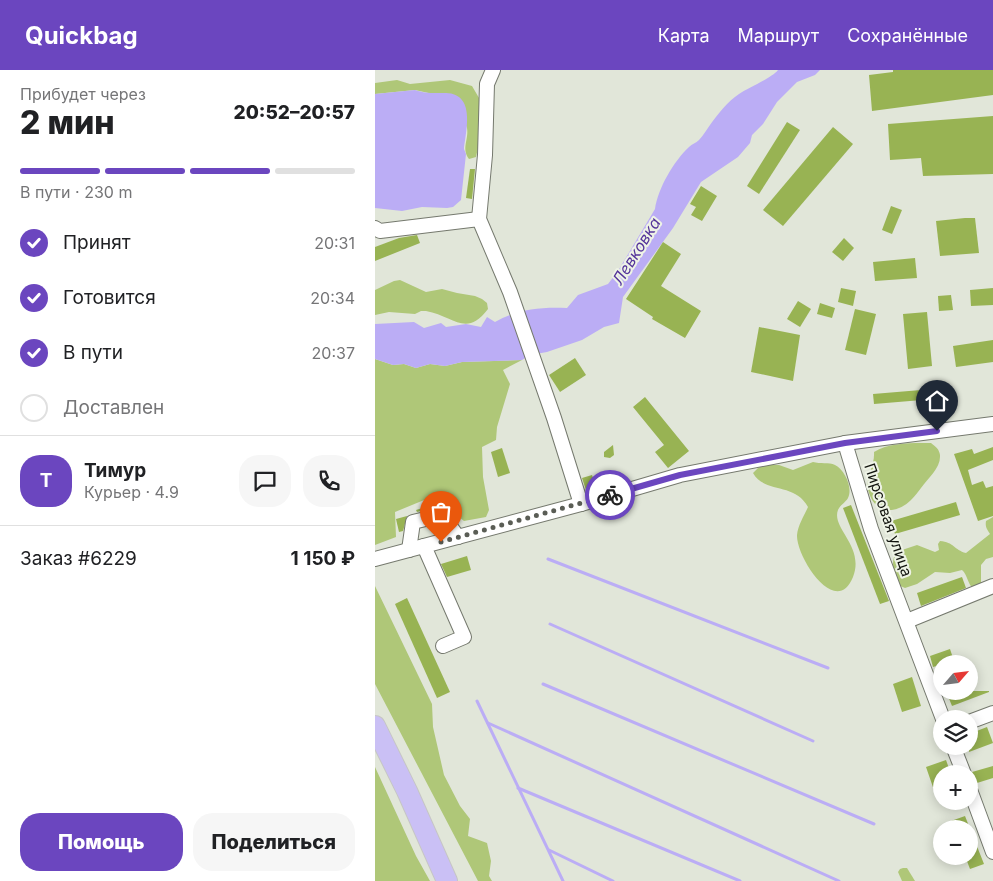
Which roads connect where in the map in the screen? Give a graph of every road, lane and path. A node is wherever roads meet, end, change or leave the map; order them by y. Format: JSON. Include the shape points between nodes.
{"nodes":[{"id":1,"x":493,"y":70,"type":"edge"},
{"id":2,"x":479,"y":219,"type":"junction"},
{"id":3,"x":375,"y":228,"type":"edge"},
{"id":4,"x":993,"y":424,"type":"edge"},
{"id":5,"x":845,"y":443,"type":"junction"},
{"id":6,"x":581,"y":504,"type":"junction"},
{"id":7,"x":459,"y":537,"type":"junction"},
{"id":8,"x":424,"y":546,"type":"junction"},
{"id":9,"x":409,"y":550,"type":"junction"},
{"id":10,"x":375,"y":560,"type":"edge"},
{"id":11,"x":993,"y":586,"type":"edge"},
{"id":12,"x":907,"y":621,"type":"junction"},
{"id":13,"x":443,"y":646,"type":"dead end"},
{"id":14,"x":940,"y":710,"type":"edge"},
{"id":15,"x":993,"y":713,"type":"edge"},
{"id":16,"x":978,"y":719,"type":"edge"},
{"id":17,"x":375,"y":726,"type":"edge"},
{"id":18,"x":407,"y":791,"type":"junction"},
{"id":19,"x":977,"y":810,"type":"edge"},
{"id":20,"x":993,"y":852,"type":"edge"},
{"id":21,"x":447,"y":881,"type":"edge"},
{"id":22,"x":456,"y":881,"type":"edge"}],
"edges":[{"from":1,"to":2,"type":"street","via":[[487,84]]},
{"from":2,"to":3,"type":"street","via":[[380,231]]},
{"from":2,"to":6,"type":"street","via":[[510,292]]},
{"from":4,"to":5,"type":"street","name":"Пирсовая улица"},
{"from":5,"to":6,"type":"street","via":[[680,475]]},
{"from":5,"to":12,"type":"street","name":"Пирсовая улица","via":[[871,528]]},
{"from":6,"to":7,"type":"street"},
{"from":7,"to":8,"type":"street"},
{"from":7,"to":9,"type":"street","via":[[442,515],[413,522]]},
{"from":8,"to":9,"type":"street"},
{"from":8,"to":13,"type":"street","via":[[464,636]]},
{"from":9,"to":10,"type":"street"},
{"from":11,"to":12,"type":"street"},
{"from":12,"to":14,"type":"street","name":"Пирсовая улица"},
{"from":15,"to":16,"type":"street"},
{"from":17,"to":18,"type":"highway"},
{"from":18,"to":21,"type":"highway"},
{"from":18,"to":22,"type":"highway"},
{"from":19,"to":20,"type":"street"}]}
